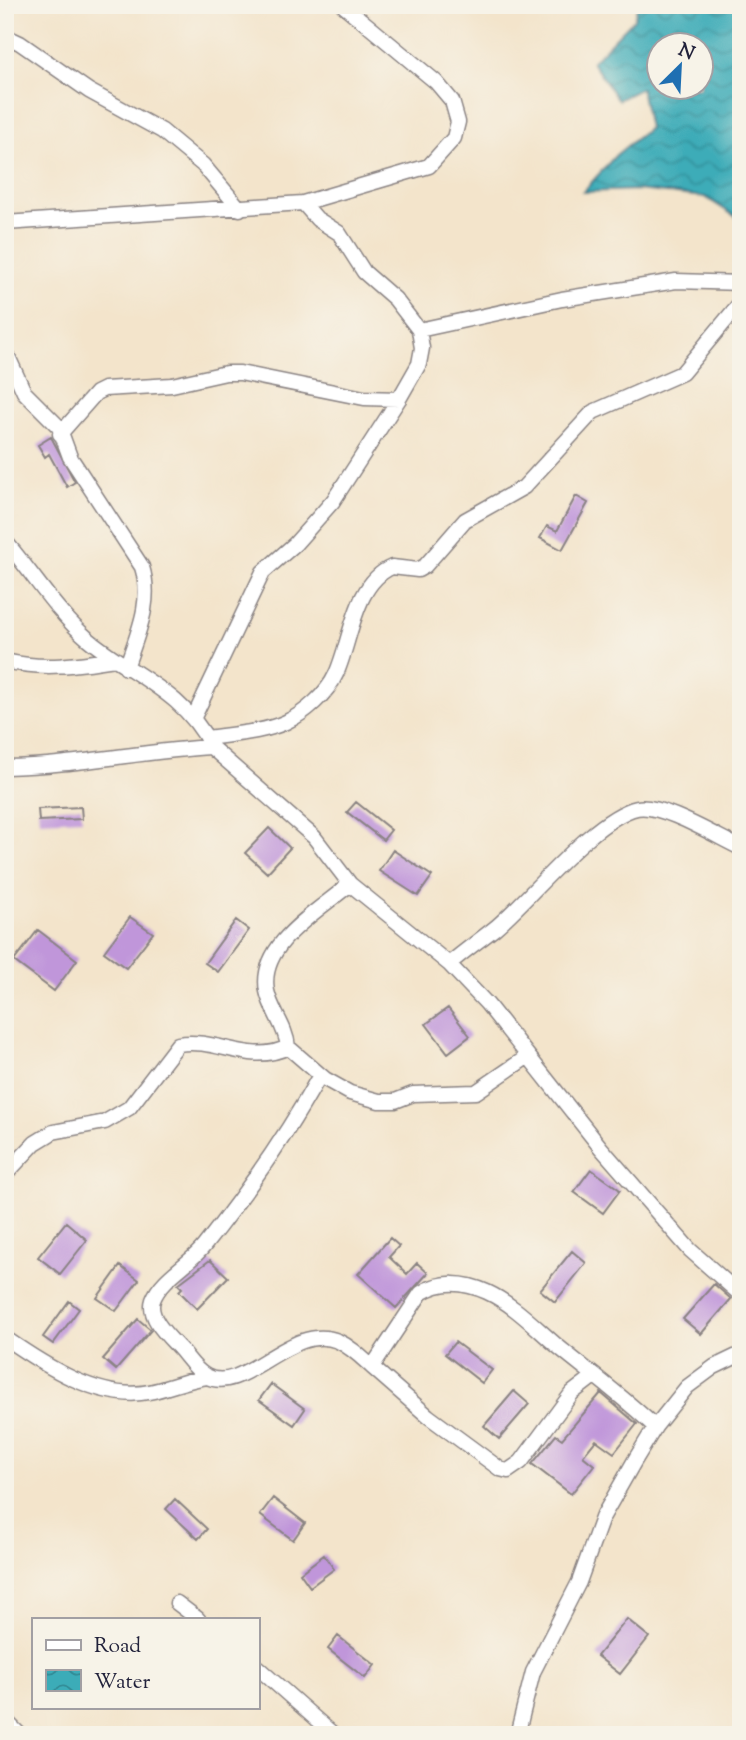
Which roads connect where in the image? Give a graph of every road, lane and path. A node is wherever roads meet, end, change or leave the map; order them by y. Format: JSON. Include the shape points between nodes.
{"nodes":[{"id":1,"x":343,"y":5,"type":"edge"},
{"id":2,"x":5,"y":36,"type":"edge"},
{"id":3,"x":303,"y":203,"type":"junction"},
{"id":4,"x":240,"y":209,"type":"junction"},
{"id":5,"x":5,"y":223,"type":"edge"},
{"id":6,"x":741,"y":283,"type":"edge"},
{"id":7,"x":741,"y":302,"type":"edge"},
{"id":8,"x":419,"y":330,"type":"junction"},
{"id":9,"x":5,"y":351,"type":"edge"},
{"id":10,"x":399,"y":399,"type":"junction"},
{"id":11,"x":60,"y":434,"type":"junction"},
{"id":12,"x":5,"y":541,"type":"edge"},
{"id":13,"x":5,"y":661,"type":"edge"},
{"id":14,"x":120,"y":663,"type":"junction"},
{"id":15,"x":194,"y":717,"type":"junction"},
{"id":16,"x":209,"y":743,"type":"junction"},
{"id":17,"x":5,"y":767,"type":"edge"},
{"id":18,"x":741,"y":848,"type":"edge"},
{"id":19,"x":350,"y":884,"type":"junction"},
{"id":20,"x":449,"y":964,"type":"junction"},
{"id":21,"x":288,"y":1047,"type":"junction"},
{"id":22,"x":527,"y":1057,"type":"junction"},
{"id":23,"x":320,"y":1075,"type":"junction"},
{"id":24,"x":5,"y":1175,"type":"edge"},
{"id":25,"x":741,"y":1295,"type":"edge"},
{"id":26,"x":5,"y":1338,"type":"edge"},
{"id":27,"x":741,"y":1354,"type":"edge"},
{"id":28,"x":372,"y":1367,"type":"junction"},
{"id":29,"x":594,"y":1376,"type":"junction"},
{"id":30,"x":207,"y":1377,"type":"junction"},
{"id":31,"x":655,"y":1427,"type":"junction"},
{"id":32,"x":177,"y":1603,"type":"dead end"},
{"id":33,"x":197,"y":1618,"type":"edge"},
{"id":34,"x":259,"y":1669,"type":"edge"},
{"id":35,"x":5,"y":1720,"type":"edge"},
{"id":36,"x":20,"y":1735,"type":"edge"},
{"id":37,"x":334,"y":1735,"type":"edge"},
{"id":38,"x":517,"y":1735,"type":"edge"}],
"edges":[{"from":1,"to":3,"type":"street","via":[[436,82],[452,101],[458,122],[454,138],[429,166]]},
{"from":2,"to":4,"type":"street","via":[[89,91],[162,131],[203,165]]},
{"from":3,"to":4,"type":"street"},
{"from":3,"to":8,"type":"street","via":[[339,233],[364,272],[395,299]]},
{"from":4,"to":5,"type":"street"},
{"from":6,"to":8,"type":"street","via":[[676,281],[562,299]]},
{"from":7,"to":16,"type":"street","via":[[682,373],[593,412],[530,481],[465,520],[425,566],[418,570],[397,566],[383,572],[363,598],[335,676],[311,706],[286,722]]},
{"from":8,"to":10,"type":"street","via":[[419,364]]},
{"from":9,"to":11,"type":"street","via":[[24,392]]},
{"from":10,"to":11,"type":"street","via":[[364,398],[226,373],[172,385],[104,388]]},
{"from":10,"to":15,"type":"street","via":[[333,501],[263,572]]},
{"from":11,"to":14,"type":"street","via":[[70,457],[142,567],[148,587],[146,608]]},
{"from":12,"to":14,"type":"street","via":[[86,637]]},
{"from":13,"to":14,"type":"street","via":[[32,667]]},
{"from":14,"to":15,"type":"street","via":[[182,703]]},
{"from":15,"to":16,"type":"street"},
{"from":16,"to":17,"type":"street","via":[[62,766]]},
{"from":16,"to":19,"type":"street","via":[[314,837]]},
{"from":18,"to":20,"type":"street","via":[[659,810],[638,808],[584,843],[495,928]]},
{"from":19,"to":20,"type":"street"},
{"from":19,"to":21,"type":"street","via":[[285,940],[267,963],[266,988]]},
{"from":20,"to":22,"type":"street"},
{"from":21,"to":23,"type":"street"},
{"from":21,"to":24,"type":"street","via":[[251,1055],[195,1041],[178,1044],[129,1108],[105,1122],[53,1132],[35,1143]]},
{"from":22,"to":23,"type":"street","via":[[476,1093],[413,1094],[395,1101],[350,1093]]},
{"from":22,"to":25,"type":"street","via":[[690,1250]]},
{"from":23,"to":30,"type":"street","via":[[300,1112],[213,1234],[153,1301],[161,1327]]},
{"from":26,"to":30,"type":"street","via":[[103,1390],[149,1392]]},
{"from":27,"to":31,"type":"street","via":[[687,1387]]},
{"from":28,"to":29,"type":"street","via":[[421,1293],[445,1283],[464,1284],[503,1301]]},
{"from":28,"to":29,"type":"street","via":[[428,1416],[508,1471],[521,1462],[572,1394]]},
{"from":28,"to":30,"type":"street","via":[[337,1340],[319,1337],[276,1352],[239,1375],[220,1380]]},
{"from":29,"to":31,"type":"street"},
{"from":31,"to":38,"type":"street","via":[[602,1518],[579,1582],[533,1672]]},
{"from":32,"to":33,"type":"street"},
{"from":34,"to":37,"type":"street"},
{"from":35,"to":36,"type":"street"}]}
